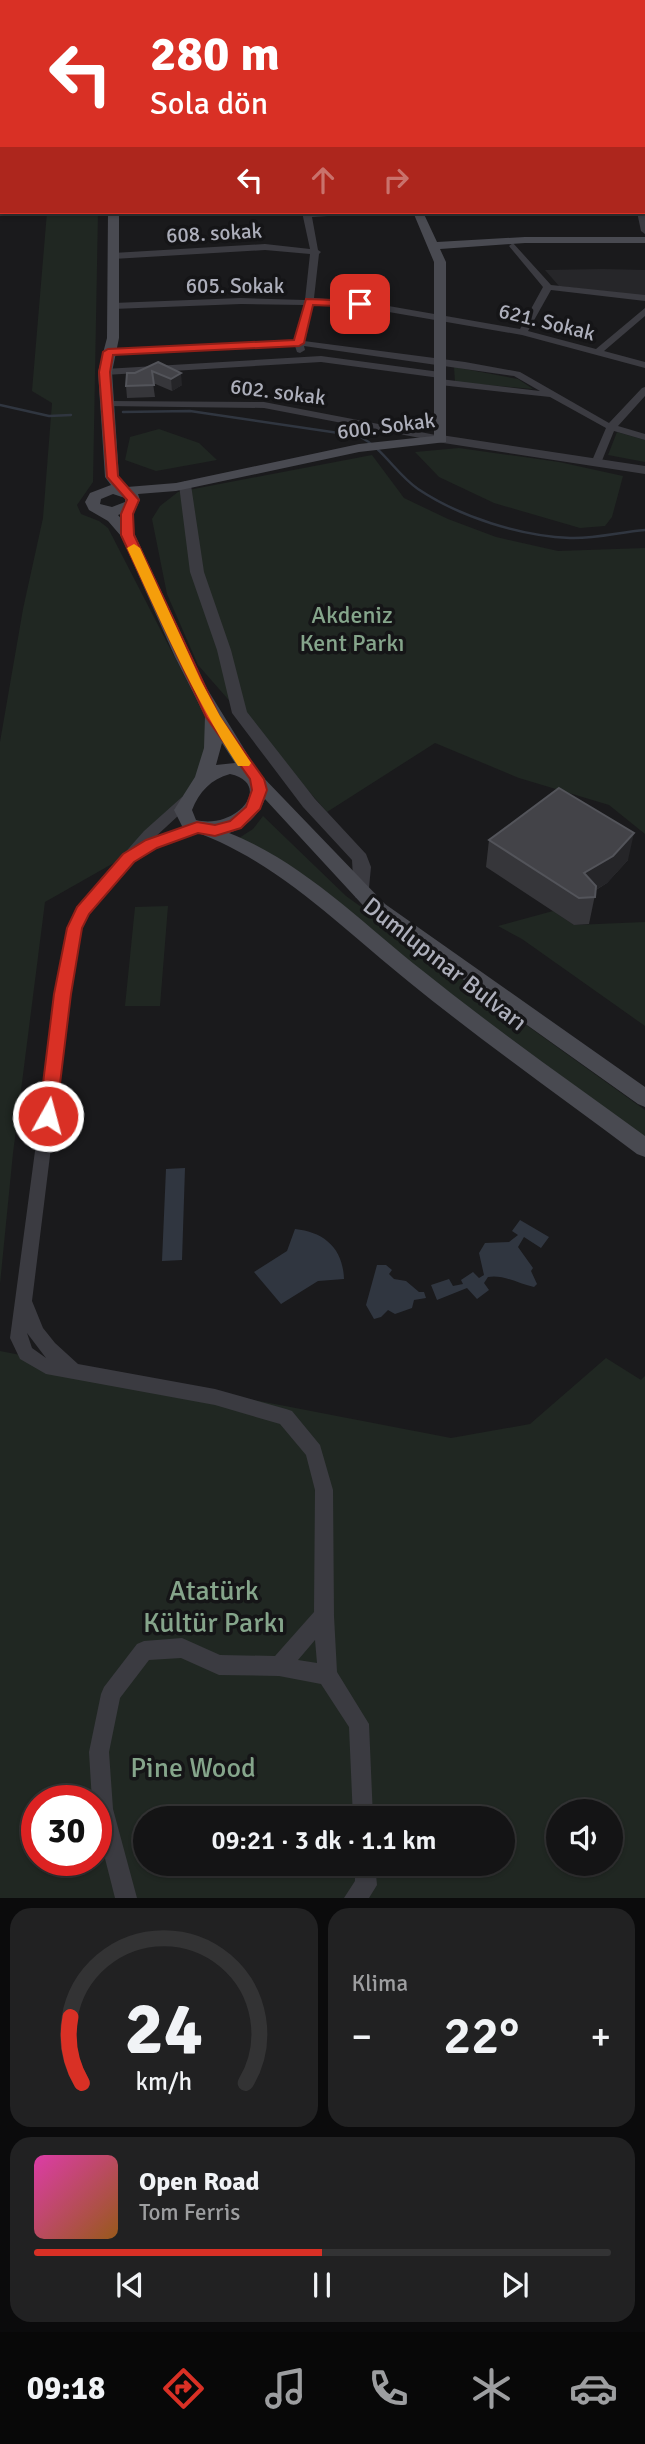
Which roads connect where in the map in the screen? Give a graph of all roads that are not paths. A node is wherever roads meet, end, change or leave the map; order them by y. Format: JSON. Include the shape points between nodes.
{"nodes":[{"id":1,"x":113,"y":214,"type":"edge"},
{"id":2,"x":307,"y":214,"type":"edge"},
{"id":3,"x":419,"y":214,"type":"edge"},
{"id":4,"x":641,"y":214,"type":"edge"},
{"id":5,"x":645,"y":231,"type":"edge"},
{"id":6,"x":645,"y":240,"type":"edge"},
{"id":7,"x":513,"y":246,"type":"junction"},
{"id":8,"x":645,"y":246,"type":"edge"},
{"id":9,"x":436,"y":250,"type":"junction"},
{"id":10,"x":317,"y":252,"type":"junction"},
{"id":11,"x":113,"y":256,"type":"junction"},
{"id":12,"x":548,"y":287,"type":"junction"},
{"id":13,"x":645,"y":298,"type":"edge"},
{"id":14,"x":309,"y":301,"type":"junction"},
{"id":15,"x":113,"y":306,"type":"junction"},
{"id":16,"x":645,"y":312,"type":"edge"},
{"id":17,"x":440,"y":316,"type":"junction"},
{"id":18,"x":523,"y":332,"type":"junction"},
{"id":19,"x":299,"y":343,"type":"junction"},
{"id":20,"x":108,"y":352,"type":"junction"},
{"id":21,"x":598,"y":352,"type":"junction"},
{"id":22,"x":302,"y":359,"type":"junction"},
{"id":23,"x":645,"y":365,"type":"edge"},
{"id":24,"x":105,"y":372,"type":"junction"},
{"id":25,"x":440,"y":373,"type":"junction"},
{"id":26,"x":645,"y":390,"type":"edge"},
{"id":27,"x":553,"y":396,"type":"junction"},
{"id":28,"x":108,"y":402,"type":"junction"},
{"id":29,"x":611,"y":426,"type":"junction"},
{"id":30,"x":645,"y":436,"type":"edge"},
{"id":31,"x":441,"y":439,"type":"junction"},
{"id":32,"x":596,"y":463,"type":"junction"},
{"id":33,"x":645,"y":470,"type":"edge"},
{"id":34,"x":181,"y":486,"type":"junction"},
{"id":35,"x":123,"y":490,"type":"junction"},
{"id":36,"x":98,"y":493,"type":"junction"},
{"id":37,"x":130,"y":506,"type":"junction"},
{"id":38,"x":102,"y":511,"type":"junction"},
{"id":39,"x":128,"y":535,"type":"junction"},
{"id":40,"x":213,"y":717,"type":"junction"},
{"id":41,"x":254,"y":776,"type":"junction"},
{"id":42,"x":204,"y":778,"type":"junction"},
{"id":43,"x":187,"y":800,"type":"junction"},
{"id":44,"x":202,"y":829,"type":"junction"},
{"id":45,"x":129,"y":858,"type":"junction"},
{"id":46,"x":362,"y":894,"type":"junction"},
{"id":47,"x":645,"y":1097,"type":"edge"},
{"id":48,"x":645,"y":1148,"type":"edge"},
{"id":49,"x":324,"y":1616,"type":"junction"},
{"id":50,"x":279,"y":1666,"type":"junction"},
{"id":51,"x":327,"y":1675,"type":"junction"},
{"id":52,"x":362,"y":1806,"type":"edge"},
{"id":53,"x":366,"y":1876,"type":"edge"},
{"id":54,"x":126,"y":1898,"type":"edge"},
{"id":55,"x":355,"y":1898,"type":"edge"}],
"edges":[{"from":1,"to":11,"type":"main road"},
{"from":2,"to":10,"type":"street"},
{"from":3,"to":9,"type":"main road"},
{"from":4,"to":5,"type":"street"},
{"from":6,"to":9,"type":"main road","via":[[525,240]]},
{"from":7,"to":8,"type":"main road"},
{"from":7,"to":9,"type":"main road"},
{"from":7,"to":12,"type":"street"},
{"from":9,"to":17,"type":"main road"},
{"from":10,"to":11,"type":"street","name":"608. sokak","via":[[265,247]]},
{"from":10,"to":14,"type":"street"},
{"from":11,"to":15,"type":"main road"},
{"from":12,"to":13,"type":"street"},
{"from":12,"to":18,"type":"street"},
{"from":14,"to":15,"type":"street","name":"605. Sokak"},
{"from":14,"to":17,"type":"street","name":"605. Sokak"},
{"from":14,"to":19,"type":"street"},
{"from":15,"to":20,"type":"main road"},
{"from":16,"to":21,"type":"street"},
{"from":17,"to":18,"type":"street","name":"621. Sokak"},
{"from":17,"to":25,"type":"main road"},
{"from":18,"to":21,"type":"street","name":"621. Sokak"},
{"from":19,"to":20,"type":"street"},
{"from":19,"to":22,"type":"street"},
{"from":19,"to":25,"type":"street"},
{"from":20,"to":24,"type":"main road"},
{"from":21,"to":23,"type":"street","name":"621. Sokak"},
{"from":22,"to":24,"type":"street"},
{"from":22,"to":25,"type":"street"},
{"from":24,"to":28,"type":"main road"},
{"from":25,"to":27,"type":"street"},
{"from":25,"to":27,"type":"street","via":[[517,374]]},
{"from":25,"to":31,"type":"main road"},
{"from":26,"to":29,"type":"street"},
{"from":27,"to":29,"type":"street"},
{"from":28,"to":31,"type":"street","name":"602. sokak","via":[[264,405]]},
{"from":28,"to":35,"type":"main road","via":[[112,477]]},
{"from":28,"to":36,"type":"main road","via":[[105,481]]},
{"from":29,"to":30,"type":"street"},
{"from":29,"to":32,"type":"street"},
{"from":31,"to":32,"type":"street","name":"600. Sokak"},
{"from":31,"to":34,"type":"main road","name":"600. Sokak","via":[[359,448]]},
{"from":32,"to":33,"type":"street","name":"600. Sokak"},
{"from":34,"to":35,"type":"main road"},
{"from":34,"to":37,"type":"main road","name":"600. Sokak"},
{"from":34,"to":46,"type":"street","via":[[198,572],[237,707],[266,750],[359,858]]},
{"from":35,"to":36,"type":"main road"},
{"from":35,"to":37,"type":"main road","via":[[133,497]]},
{"from":36,"to":38,"type":"main road","via":[[92,505]]},
{"from":37,"to":38,"type":"main road","name":"600. Sokak","via":[[119,512]]},
{"from":37,"to":39,"type":"main road"},
{"from":38,"to":39,"type":"main road"},
{"from":39,"to":40,"type":"main road","name":"Dumlupınar Bulvarı"},
{"from":40,"to":41,"type":"main road","name":"Dumlupınar Bulvarı"},
{"from":40,"to":42,"type":"main road","via":[[213,748]]},
{"from":41,"to":42,"type":"main road","via":[[230,768]]},
{"from":41,"to":44,"type":"main road","via":[[258,798],[248,815],[229,827]]},
{"from":41,"to":46,"type":"main road","name":"Dumlupınar Bulvarı"},
{"from":42,"to":43,"type":"main road"},
{"from":43,"to":44,"type":"main road","via":[[184,817]]},
{"from":43,"to":45,"type":"street"},
{"from":44,"to":45,"type":"street","via":[[151,844]]},
{"from":44,"to":48,"type":"main road","name":"Dumlupınar Bulvarı","via":[[250,850],[302,886],[463,1014]]},
{"from":45,"to":49,"type":"street","via":[[84,909],[74,928],[19,1345],[29,1360],[46,1366],[215,1397],[286,1417],[314,1451],[324,1490]]},
{"from":46,"to":47,"type":"main road","name":"Dumlupınar Bulvarı"},
{"from":49,"to":50,"type":"street"},
{"from":49,"to":51,"type":"street"},
{"from":50,"to":51,"type":"street"},
{"from":50,"to":54,"type":"street","via":[[219,1665],[182,1648],[144,1651],[111,1694],[99,1752],[103,1809]]},
{"from":51,"to":52,"type":"street","via":[[359,1724]]},
{"from":53,"to":55,"type":"street","via":[[366,1885]]}]}
